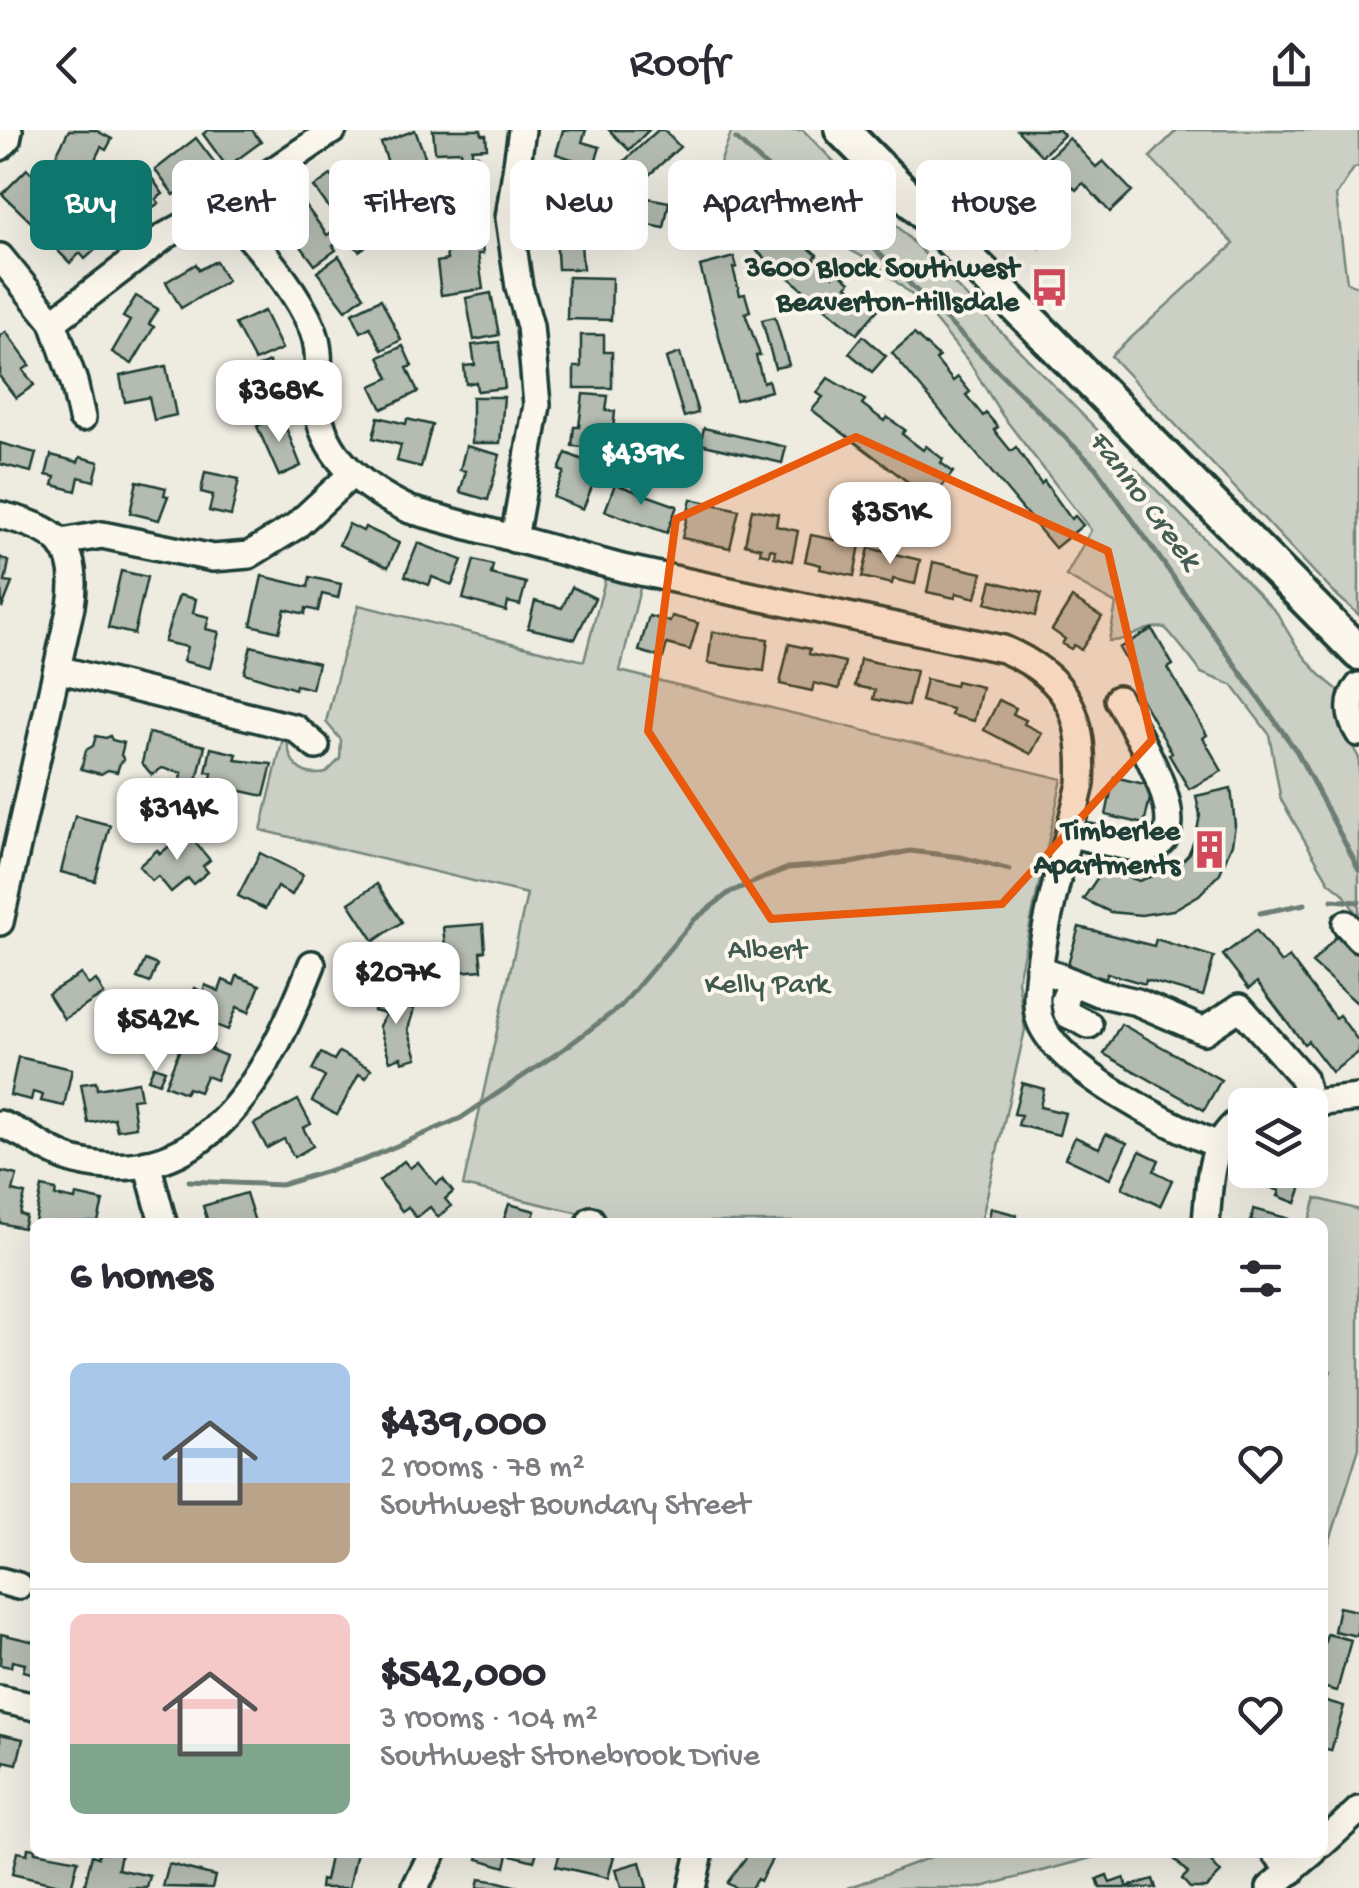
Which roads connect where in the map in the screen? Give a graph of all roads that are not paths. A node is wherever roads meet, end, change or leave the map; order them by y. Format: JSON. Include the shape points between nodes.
{"nodes":[{"id":1,"x":10,"y":130,"type":"edge"},
{"id":2,"x":333,"y":130,"type":"edge"},
{"id":3,"x":522,"y":130,"type":"edge"},
{"id":4,"x":842,"y":130,"type":"edge"},
{"id":5,"x":0,"y":148,"type":"edge"},
{"id":6,"x":289,"y":160,"type":"edge"},
{"id":7,"x":172,"y":233,"type":"edge"},
{"id":8,"x":261,"y":250,"type":"edge"},
{"id":9,"x":0,"y":258,"type":"edge"},
{"id":10,"x":53,"y":322,"type":"junction"},
{"id":11,"x":82,"y":418,"type":"dead end"},
{"id":12,"x":351,"y":474,"type":"junction"},
{"id":13,"x":0,"y":515,"type":"edge"},
{"id":14,"x":514,"y":539,"type":"junction"},
{"id":15,"x":62,"y":542,"type":"junction"},
{"id":16,"x":1359,"y":653,"type":"edge"},
{"id":17,"x":58,"y":669,"type":"junction"},
{"id":18,"x":1359,"y":686,"type":"edge"},
{"id":19,"x":1118,"y":699,"type":"dead end"},
{"id":20,"x":1359,"y":733,"type":"edge"},
{"id":21,"x":316,"y":746,"type":"dead end"},
{"id":22,"x":1070,"y":834,"type":"junction"},
{"id":23,"x":10,"y":835,"type":"edge"},
{"id":24,"x":0,"y":922,"type":"edge"},
{"id":25,"x":312,"y":964,"type":"dead end"},
{"id":26,"x":1039,"y":968,"type":"junction"},
{"id":27,"x":1072,"y":982,"type":"junction"},
{"id":28,"x":1089,"y":1025,"type":"dead end"},
{"id":29,"x":1302,"y":1088,"type":"edge"},
{"id":30,"x":1359,"y":1098,"type":"edge"},
{"id":31,"x":1328,"y":1101,"type":"edge"},
{"id":32,"x":0,"y":1124,"type":"edge"},
{"id":33,"x":1228,"y":1131,"type":"edge"},
{"id":34,"x":1218,"y":1145,"type":"junction"},
{"id":35,"x":147,"y":1162,"type":"junction"},
{"id":36,"x":162,"y":1218,"type":"edge"},
{"id":37,"x":1207,"y":1218,"type":"edge"},
{"id":38,"x":0,"y":1699,"type":"edge"},
{"id":39,"x":30,"y":1706,"type":"edge"},
{"id":40,"x":1359,"y":1810,"type":"edge"},
{"id":41,"x":1328,"y":1838,"type":"edge"},
{"id":42,"x":430,"y":1858,"type":"edge"},
{"id":43,"x":699,"y":1858,"type":"edge"},
{"id":44,"x":1284,"y":1862,"type":"edge"},
{"id":45,"x":416,"y":1886,"type":"edge"},
{"id":46,"x":692,"y":1888,"type":"edge"},
{"id":47,"x":1270,"y":1888,"type":"edge"}],
"edges":[{"from":1,"to":5,"type":"street"},
{"from":2,"to":6,"type":"street"},
{"from":3,"to":14,"type":"street","via":[[509,218],[537,405]]},
{"from":4,"to":16,"type":"main road"},
{"from":7,"to":10,"type":"street"},
{"from":8,"to":12,"type":"street","via":[[290,285],[313,330],[320,351],[318,414],[333,452]]},
{"from":9,"to":10,"type":"street"},
{"from":10,"to":11,"type":"street"},
{"from":12,"to":14,"type":"street","via":[[410,510]]},
{"from":12,"to":15,"type":"street","via":[[296,526],[250,555],[213,558],[102,535]]},
{"from":13,"to":15,"type":"street"},
{"from":14,"to":22,"type":"street","via":[[1003,649],[1040,668],[1080,727],[1081,784]]},
{"from":15,"to":17,"type":"street","via":[[75,584]]},
{"from":17,"to":21,"type":"street","via":[[295,728]]},
{"from":17,"to":23,"type":"street"},
{"from":18,"to":20,"type":"street","via":[[1350,708]]},
{"from":19,"to":22,"type":"street","via":[[1168,798],[1170,822],[1162,840],[1147,848]]},
{"from":22,"to":26,"type":"street"},
{"from":23,"to":24,"type":"street"},
{"from":25,"to":35,"type":"street","via":[[280,1042],[231,1113],[202,1139]]},
{"from":26,"to":27,"type":"street"},
{"from":26,"to":34,"type":"street","via":[[1036,1004],[1054,1045],[1128,1099]]},
{"from":27,"to":28,"type":"street","via":[[1064,1000],[1067,1014]]},
{"from":27,"to":29,"type":"street","via":[[1204,1031],[1240,1007],[1302,1078]]},
{"from":30,"to":31,"type":"street"},
{"from":32,"to":35,"type":"street","via":[[81,1162]]},
{"from":33,"to":34,"type":"street"},
{"from":34,"to":37,"type":"street"},
{"from":35,"to":36,"type":"street"},
{"from":38,"to":39,"type":"street"},
{"from":40,"to":41,"type":"street"},
{"from":42,"to":45,"type":"street"},
{"from":43,"to":46,"type":"street"},
{"from":44,"to":47,"type":"street"}]}
